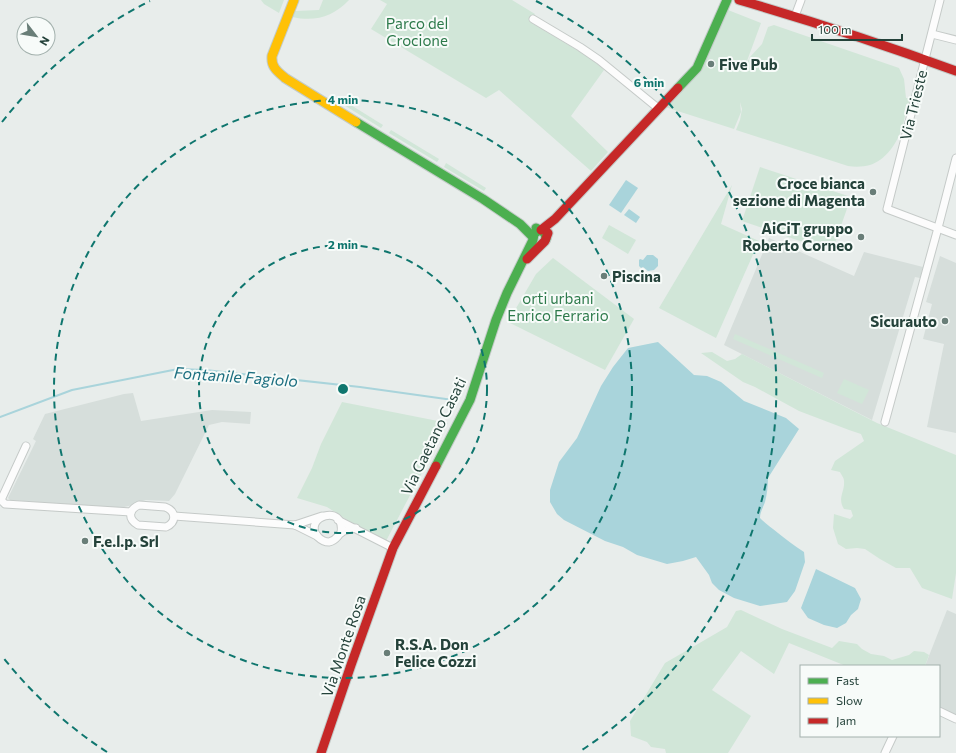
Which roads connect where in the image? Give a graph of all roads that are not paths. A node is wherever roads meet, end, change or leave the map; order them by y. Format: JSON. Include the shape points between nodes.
{"nodes":[{"id":1,"x":727,"y":0,"type":"edge"},
{"id":2,"x":739,"y":0,"type":"edge"},
{"id":3,"x":801,"y":0,"type":"edge"},
{"id":4,"x":940,"y":0,"type":"edge"},
{"id":5,"x":292,"y":2,"type":"edge"},
{"id":6,"x":795,"y":16,"type":"junction"},
{"id":7,"x":533,"y":19,"type":"dead end"},
{"id":8,"x":932,"y":34,"type":"junction"},
{"id":9,"x":956,"y":40,"type":"edge"},
{"id":10,"x":925,"y":59,"type":"junction"},
{"id":11,"x":956,"y":71,"type":"edge"},
{"id":12,"x":285,"y":78,"type":"junction"},
{"id":13,"x":659,"y":109,"type":"junction"},
{"id":14,"x":956,"y":158,"type":"edge"},
{"id":15,"x":555,"y":219,"type":"junction"},
{"id":16,"x":938,"y":228,"type":"junction"},
{"id":17,"x":536,"y":235,"type":"junction"},
{"id":18,"x":956,"y":235,"type":"edge"},
{"id":19,"x":544,"y":242,"type":"junction"},
{"id":20,"x":519,"y":268,"type":"junction"},
{"id":21,"x":885,"y":422,"type":"dead end"},
{"id":22,"x":26,"y":446,"type":"dead end"},
{"id":23,"x":131,"y":512,"type":"junction"},
{"id":24,"x":174,"y":516,"type":"junction"},
{"id":25,"x":322,"y":516,"type":"junction"},
{"id":26,"x":338,"y":520,"type":"junction"},
{"id":27,"x":295,"y":525,"type":"junction"},
{"id":28,"x":356,"y":528,"type":"junction"},
{"id":29,"x":340,"y":533,"type":"junction"},
{"id":30,"x":317,"y":536,"type":"junction"},
{"id":31,"x":393,"y":548,"type":"junction"},
{"id":32,"x":940,"y":711,"type":"edge"},
{"id":33,"x":956,"y":719,"type":"edge"},
{"id":34,"x":893,"y":737,"type":"edge"},
{"id":35,"x":321,"y":753,"type":"edge"},
{"id":36,"x":886,"y":753,"type":"edge"}],
"edges":[{"from":1,"to":13,"type":"street","name":"Via Gaetano Casati","via":[[697,68]]},
{"from":2,"to":6,"type":"street"},
{"from":3,"to":6,"type":"street"},
{"from":4,"to":8,"type":"street","name":"Via Trieste"},
{"from":5,"to":12,"type":"street","via":[[271,62],[273,68]]},
{"from":5,"to":12,"type":"street","via":[[276,35],[268,63],[272,72]]},
{"from":6,"to":10,"type":"street"},
{"from":7,"to":13,"type":"street","via":[[599,60]]},
{"from":8,"to":9,"type":"street"},
{"from":8,"to":10,"type":"street","name":"Via Trieste"},
{"from":10,"to":11,"type":"street"},
{"from":10,"to":16,"type":"street","name":"Via Trieste","via":[[886,209]]},
{"from":12,"to":17,"type":"street","via":[[483,199],[528,232]]},
{"from":13,"to":15,"type":"street","name":"Via Gaetano Casati"},
{"from":14,"to":16,"type":"street"},
{"from":15,"to":17,"type":"street","name":"Via Gaetano Casati"},
{"from":15,"to":19,"type":"street","name":"Via Gaetano Casati"},
{"from":16,"to":18,"type":"street"},
{"from":16,"to":21,"type":"street"},
{"from":17,"to":19,"type":"street","via":[[536,244]]},
{"from":17,"to":19,"type":"street","via":[[545,233]]},
{"from":17,"to":20,"type":"street","name":"Via Gaetano Casati"},
{"from":19,"to":20,"type":"street","name":"Via Gaetano Casati"},
{"from":20,"to":31,"type":"street","name":"Via Gaetano Casati","via":[[496,320],[470,400]]},
{"from":22,"to":23,"type":"street","via":[[0,500],[5,504]]},
{"from":23,"to":24,"type":"street","via":[[142,504],[168,508]]},
{"from":23,"to":24,"type":"street","via":[[134,522],[148,526],[166,527],[172,523]]},
{"from":24,"to":27,"type":"street"},
{"from":25,"to":26,"type":"street","via":[[332,516]]},
{"from":25,"to":27,"type":"street"},
{"from":25,"to":30,"type":"street","via":[[316,522]]},
{"from":26,"to":28,"type":"street"},
{"from":26,"to":29,"type":"street"},
{"from":27,"to":30,"type":"street"},
{"from":28,"to":29,"type":"street"},
{"from":28,"to":31,"type":"street"},
{"from":29,"to":30,"type":"street","via":[[335,540],[327,542]]},
{"from":31,"to":35,"type":"street","name":"Via Monte Rosa"},
{"from":32,"to":33,"type":"street"},
{"from":34,"to":36,"type":"street"}]}
